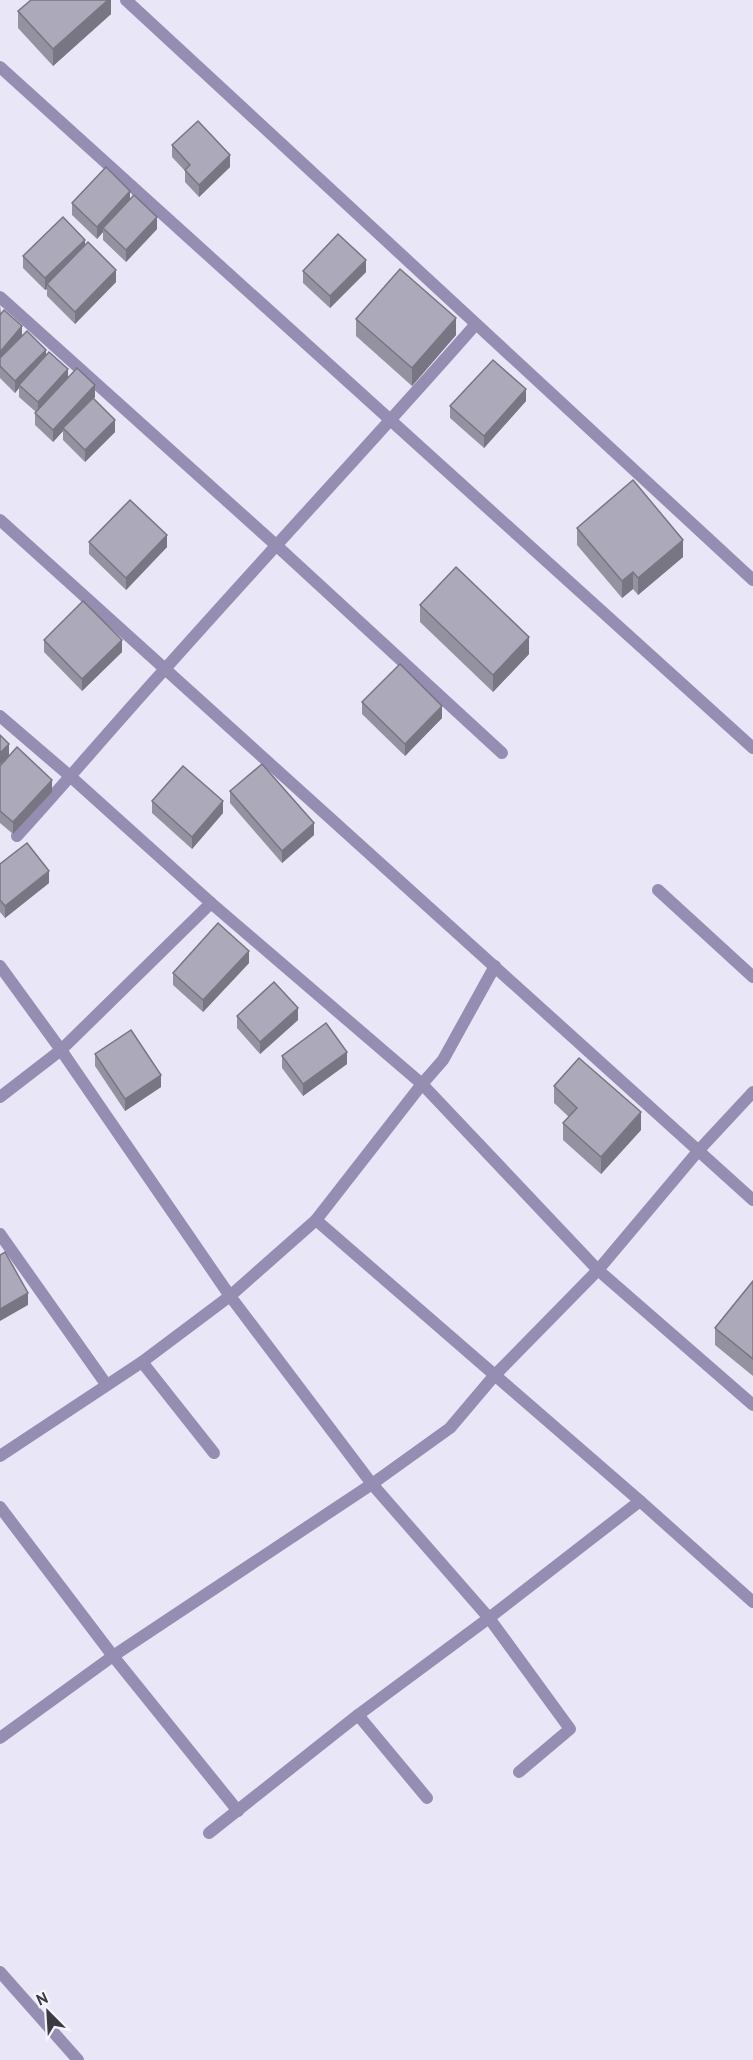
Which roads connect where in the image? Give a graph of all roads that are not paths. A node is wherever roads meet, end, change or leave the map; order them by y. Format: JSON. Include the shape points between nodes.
{"nodes":[{"id":1,"x":126,"y":0,"type":"edge"},
{"id":2,"x":0,"y":68,"type":"edge"},
{"id":3,"x":0,"y":297,"type":"edge"},
{"id":4,"x":476,"y":324,"type":"junction"},
{"id":5,"x":392,"y":420,"type":"junction"},
{"id":6,"x":0,"y":520,"type":"edge"},
{"id":7,"x":277,"y":546,"type":"junction"},
{"id":8,"x":753,"y":580,"type":"edge"},
{"id":9,"x":164,"y":669,"type":"junction"},
{"id":10,"x":0,"y":716,"type":"edge"},
{"id":11,"x":753,"y":748,"type":"edge"},
{"id":12,"x":502,"y":753,"type":"dead end"},
{"id":13,"x":71,"y":777,"type":"junction"},
{"id":14,"x":17,"y":836,"type":"dead end"},
{"id":15,"x":658,"y":890,"type":"dead end"},
{"id":16,"x":211,"y":903,"type":"junction"},
{"id":17,"x":0,"y":966,"type":"edge"},
{"id":18,"x":495,"y":966,"type":"junction"},
{"id":19,"x":753,"y":977,"type":"edge"},
{"id":20,"x":60,"y":1050,"type":"junction"},
{"id":21,"x":422,"y":1084,"type":"junction"},
{"id":22,"x":753,"y":1092,"type":"edge"},
{"id":23,"x":0,"y":1097,"type":"edge"},
{"id":24,"x":699,"y":1150,"type":"junction"},
{"id":25,"x":753,"y":1200,"type":"edge"},
{"id":26,"x":316,"y":1220,"type":"junction"},
{"id":27,"x":0,"y":1234,"type":"edge"},
{"id":28,"x":598,"y":1270,"type":"junction"},
{"id":29,"x":230,"y":1296,"type":"junction"},
{"id":30,"x":142,"y":1362,"type":"junction"},
{"id":31,"x":494,"y":1376,"type":"junction"},
{"id":32,"x":106,"y":1384,"type":"junction"},
{"id":33,"x":753,"y":1406,"type":"edge"},
{"id":34,"x":214,"y":1453,"type":"dead end"},
{"id":35,"x":0,"y":1456,"type":"edge"},
{"id":36,"x":372,"y":1484,"type":"junction"},
{"id":37,"x":640,"y":1501,"type":"junction"},
{"id":38,"x":0,"y":1507,"type":"edge"},
{"id":39,"x":753,"y":1602,"type":"edge"},
{"id":40,"x":489,"y":1618,"type":"junction"},
{"id":41,"x":113,"y":1656,"type":"junction"},
{"id":42,"x":358,"y":1714,"type":"junction"},
{"id":43,"x":0,"y":1737,"type":"edge"},
{"id":44,"x":519,"y":1772,"type":"dead end"},
{"id":45,"x":427,"y":1798,"type":"dead end"},
{"id":46,"x":238,"y":1811,"type":"junction"},
{"id":47,"x":209,"y":1833,"type":"dead end"},
{"id":48,"x":0,"y":1972,"type":"edge"},
{"id":49,"x":78,"y":2060,"type":"edge"}],
"edges":[{"from":1,"to":4,"type":"street"},
{"from":2,"to":5,"type":"street"},
{"from":3,"to":7,"type":"street"},
{"from":4,"to":5,"type":"street"},
{"from":4,"to":8,"type":"street"},
{"from":5,"to":7,"type":"street"},
{"from":5,"to":11,"type":"street"},
{"from":6,"to":9,"type":"street"},
{"from":7,"to":9,"type":"street"},
{"from":7,"to":12,"type":"street"},
{"from":9,"to":13,"type":"street"},
{"from":9,"to":18,"type":"street"},
{"from":10,"to":13,"type":"street"},
{"from":13,"to":14,"type":"street"},
{"from":13,"to":16,"type":"street"},
{"from":15,"to":19,"type":"street"},
{"from":16,"to":20,"type":"street"},
{"from":16,"to":21,"type":"street"},
{"from":17,"to":20,"type":"street"},
{"from":18,"to":21,"type":"street","via":[[443,1060]]},
{"from":18,"to":24,"type":"street"},
{"from":20,"to":23,"type":"street"},
{"from":20,"to":29,"type":"street"},
{"from":21,"to":26,"type":"street"},
{"from":21,"to":28,"type":"street"},
{"from":22,"to":24,"type":"street"},
{"from":24,"to":25,"type":"street"},
{"from":24,"to":28,"type":"street"},
{"from":26,"to":29,"type":"street"},
{"from":26,"to":31,"type":"street"},
{"from":27,"to":32,"type":"street"},
{"from":28,"to":31,"type":"street"},
{"from":28,"to":33,"type":"street"},
{"from":29,"to":30,"type":"street"},
{"from":29,"to":36,"type":"street"},
{"from":30,"to":32,"type":"street"},
{"from":30,"to":34,"type":"street"},
{"from":31,"to":36,"type":"street","via":[[450,1428]]},
{"from":31,"to":37,"type":"street"},
{"from":32,"to":35,"type":"street"},
{"from":36,"to":40,"type":"street"},
{"from":36,"to":41,"type":"street"},
{"from":37,"to":39,"type":"street"},
{"from":37,"to":40,"type":"street"},
{"from":38,"to":41,"type":"street"},
{"from":40,"to":42,"type":"street"},
{"from":40,"to":44,"type":"street","via":[[570,1729]]},
{"from":41,"to":43,"type":"street"},
{"from":41,"to":46,"type":"street"},
{"from":42,"to":45,"type":"street"},
{"from":42,"to":46,"type":"street"},
{"from":46,"to":47,"type":"street"},
{"from":48,"to":49,"type":"street"}]}
